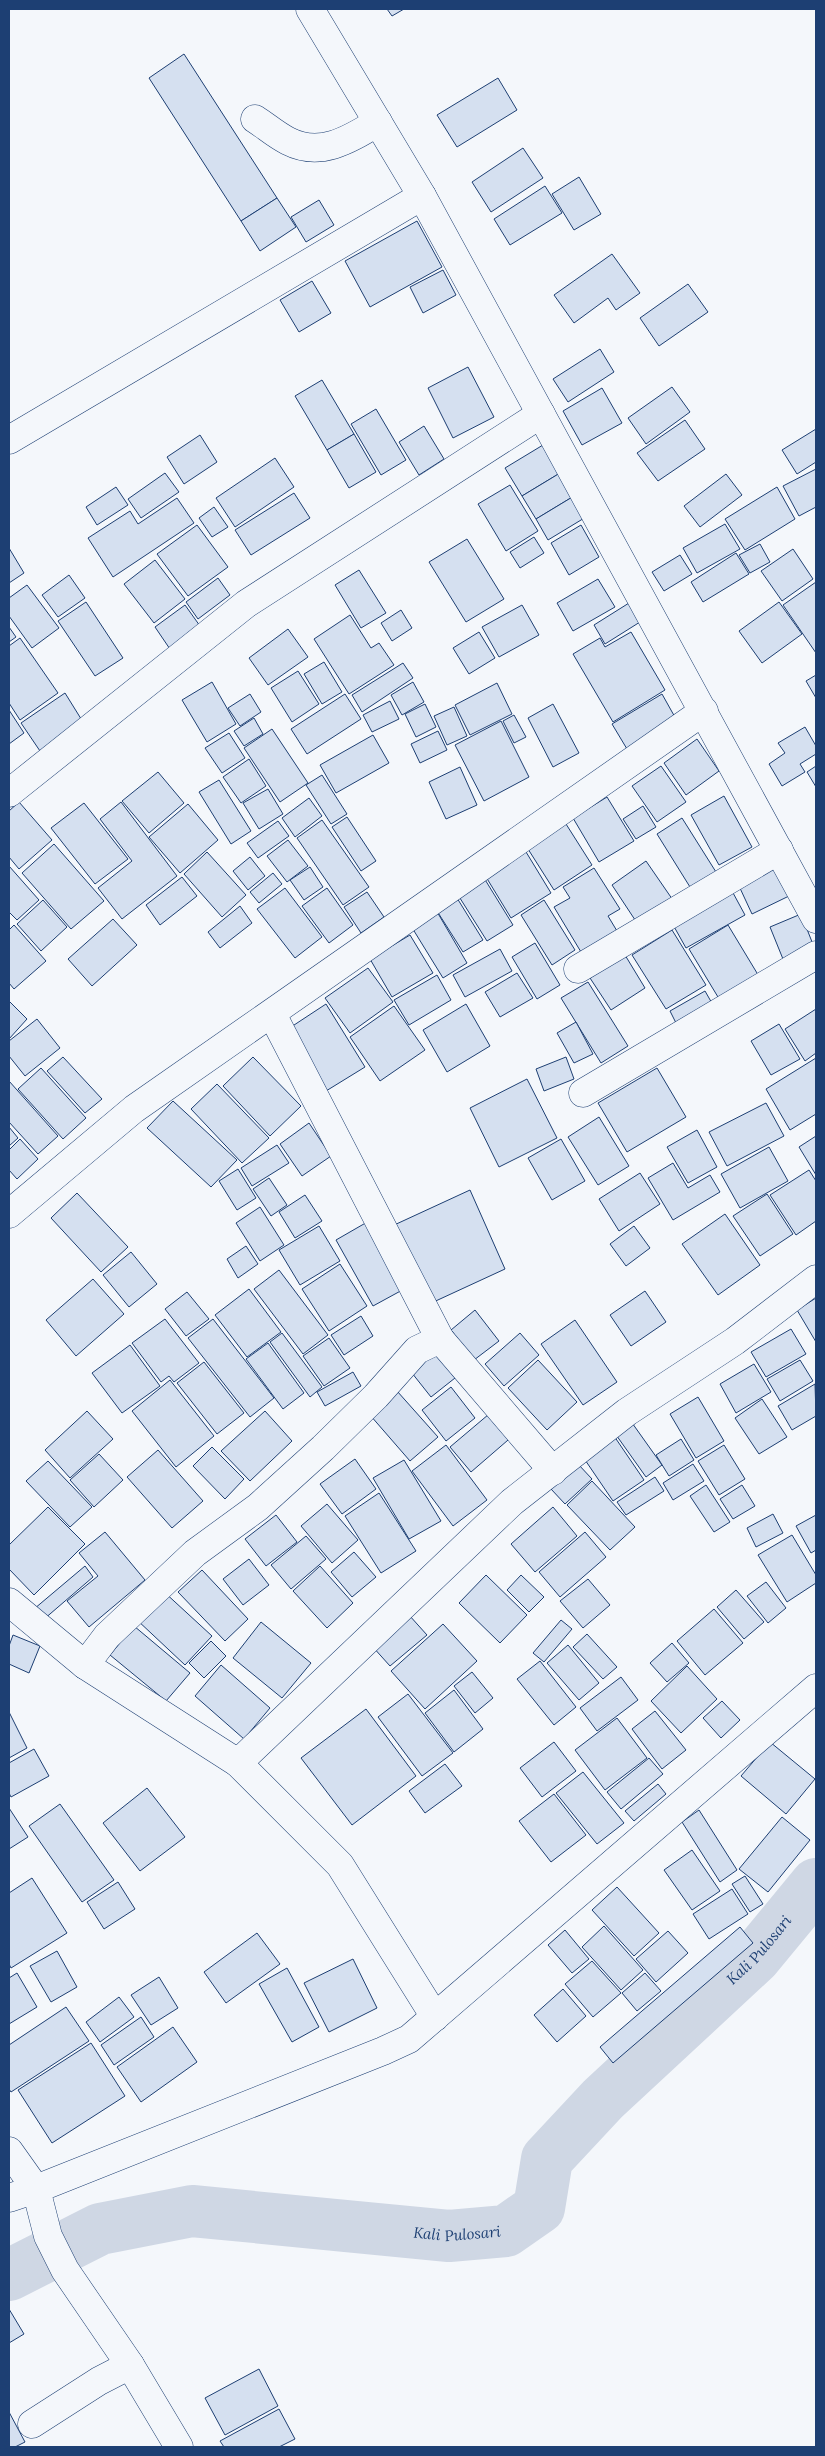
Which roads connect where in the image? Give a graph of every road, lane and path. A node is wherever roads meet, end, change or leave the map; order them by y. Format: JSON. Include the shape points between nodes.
{"nodes":[{"id":1,"x":310,"y":9,"type":"edge"},
{"id":2,"x":255,"y":119,"type":"dead end"},
{"id":3,"x":378,"y":122,"type":"junction"},
{"id":4,"x":422,"y":196,"type":"junction"},
{"id":5,"x":541,"y":414,"type":"junction"},
{"id":6,"x":9,"y":440,"type":"edge"},
{"id":7,"x":704,"y":711,"type":"junction"},
{"id":8,"x":9,"y":793,"type":"edge"},
{"id":9,"x":779,"y":850,"type":"junction"},
{"id":10,"x":816,"y":919,"type":"edge"},
{"id":11,"x":816,"y":955,"type":"edge"},
{"id":12,"x":578,"y":969,"type":"dead end"},
{"id":13,"x":272,"y":1014,"type":"junction"},
{"id":14,"x":583,"y":1092,"type":"dead end"},
{"id":15,"x":9,"y":1214,"type":"edge"},
{"id":16,"x":816,"y":1279,"type":"edge"},
{"id":17,"x":440,"y":1339,"type":"junction"},
{"id":18,"x":553,"y":1470,"type":"junction"},
{"id":19,"x":9,"y":1602,"type":"edge"},
{"id":20,"x":85,"y":1665,"type":"junction"},
{"id":21,"x":816,"y":1688,"type":"edge"},
{"id":22,"x":238,"y":1763,"type":"junction"},
{"id":23,"x":435,"y":2017,"type":"junction"},
{"id":24,"x":9,"y":2151,"type":"edge"},
{"id":25,"x":36,"y":2189,"type":"junction"},
{"id":26,"x":9,"y":2198,"type":"edge"},
{"id":27,"x":130,"y":2365,"type":"junction"},
{"id":28,"x":32,"y":2424,"type":"dead end"},
{"id":29,"x":178,"y":2447,"type":"edge"}],
"edges":[{"from":1,"to":3,"type":"street"},
{"from":2,"to":3,"type":"street","via":[[288,142],[314,148],[335,145]]},
{"from":3,"to":4,"type":"street"},
{"from":4,"to":5,"type":"street"},
{"from":4,"to":6,"type":"street"},
{"from":5,"to":7,"type":"street"},
{"from":5,"to":8,"type":"street","via":[[246,604]]},
{"from":7,"to":9,"type":"street"},
{"from":7,"to":13,"type":"street"},
{"from":9,"to":10,"type":"street"},
{"from":9,"to":12,"type":"street"},
{"from":11,"to":14,"type":"street"},
{"from":13,"to":15,"type":"street","via":[[134,1109]]},
{"from":13,"to":17,"type":"street"},
{"from":16,"to":18,"type":"street","via":[[735,1341],[628,1412]]},
{"from":17,"to":18,"type":"street"},
{"from":17,"to":20,"type":"street","via":[[417,1350],[330,1442],[258,1507],[195,1553],[107,1636]]},
{"from":18,"to":22,"type":"street","via":[[512,1502]]},
{"from":19,"to":20,"type":"street"},
{"from":20,"to":22,"type":"street"},
{"from":21,"to":23,"type":"street"},
{"from":22,"to":23,"type":"street","via":[[340,1865]]},
{"from":23,"to":25,"type":"street","via":[[409,2039],[383,2051]]},
{"from":24,"to":25,"type":"street"},
{"from":25,"to":26,"type":"street"},
{"from":25,"to":27,"type":"street","via":[[48,2236],[65,2270]]},
{"from":27,"to":28,"type":"street"},
{"from":27,"to":29,"type":"street"}]}
